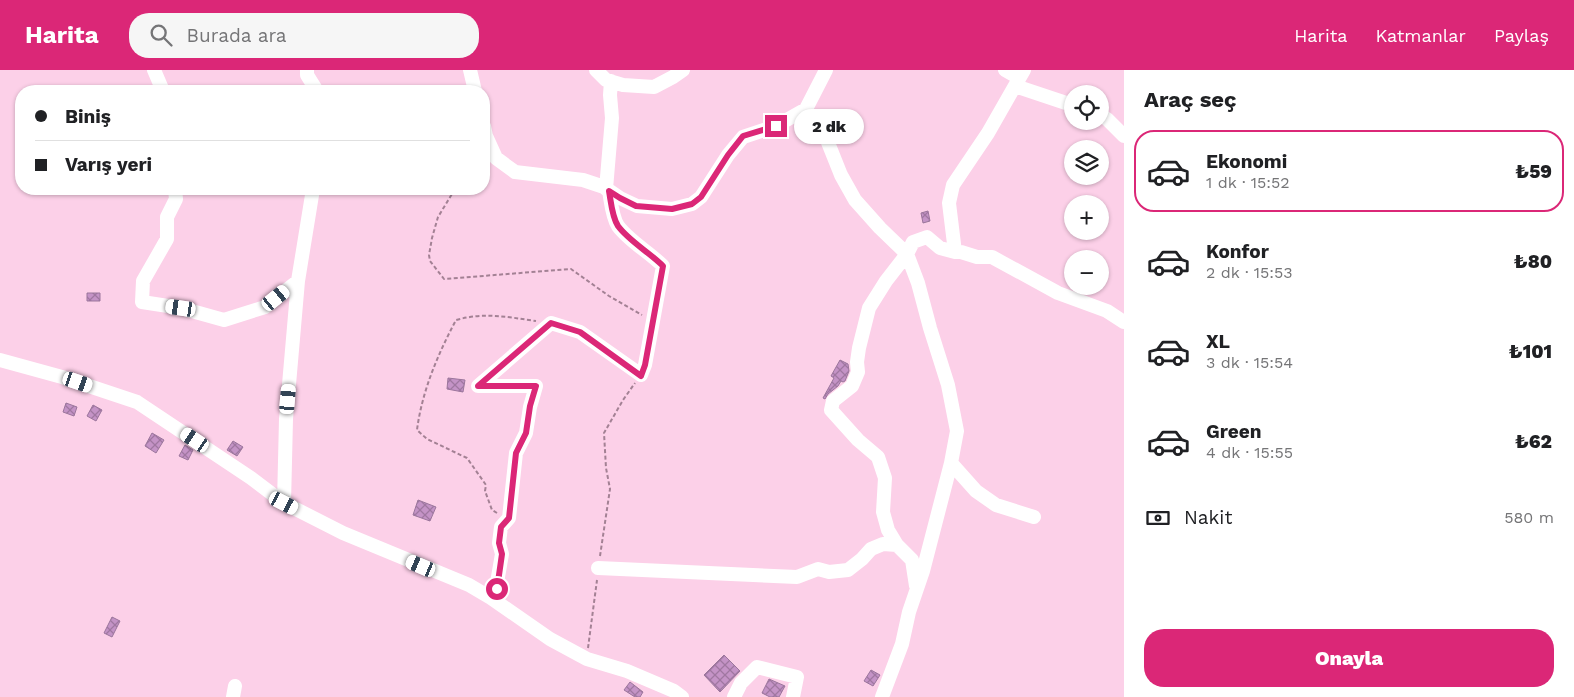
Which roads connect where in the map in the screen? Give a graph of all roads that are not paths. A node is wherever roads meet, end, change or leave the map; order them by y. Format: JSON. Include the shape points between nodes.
{"nodes":[{"id":1,"x":154,"y":70,"type":"edge"},
{"id":2,"x":306,"y":70,"type":"edge"},
{"id":3,"x":470,"y":70,"type":"edge"},
{"id":4,"x":596,"y":70,"type":"edge"},
{"id":5,"x":684,"y":70,"type":"edge"},
{"id":6,"x":826,"y":70,"type":"edge"},
{"id":7,"x":1005,"y":70,"type":"edge"},
{"id":8,"x":1019,"y":78,"type":"edge"},
{"id":9,"x":611,"y":81,"type":"junction"},
{"id":10,"x":160,"y":85,"type":"edge"},
{"id":11,"x":313,"y":85,"type":"edge"},
{"id":12,"x":474,"y":85,"type":"edge"},
{"id":13,"x":1064,"y":101,"type":"edge"},
{"id":14,"x":806,"y":109,"type":"junction"},
{"id":15,"x":1109,"y":121,"type":"edge"},
{"id":16,"x":1124,"y":136,"type":"edge"},
{"id":17,"x":490,"y":145,"type":"edge"},
{"id":18,"x":608,"y":190,"type":"junction"},
{"id":19,"x":176,"y":195,"type":"edge"},
{"id":20,"x":312,"y":195,"type":"edge"},
{"id":21,"x":955,"y":252,"type":"junction"},
{"id":22,"x":907,"y":254,"type":"junction"},
{"id":23,"x":298,"y":281,"type":"junction"},
{"id":24,"x":1124,"y":322,"type":"edge"},
{"id":25,"x":0,"y":360,"type":"edge"},
{"id":26,"x":951,"y":464,"type":"junction"},
{"id":27,"x":284,"y":503,"type":"junction"},
{"id":28,"x":1034,"y":517,"type":"dead end"},
{"id":29,"x":897,"y":545,"type":"junction"},
{"id":30,"x":598,"y":568,"type":"road end"},
{"id":31,"x":917,"y":589,"type":"junction"},
{"id":32,"x":494,"y":600,"type":"junction"},
{"id":33,"x":739,"y":695,"type":"edge"},
{"id":34,"x":682,"y":697,"type":"edge"},
{"id":35,"x":794,"y":697,"type":"edge"},
{"id":36,"x":882,"y":697,"type":"edge"}],
"edges":[{"from":1,"to":10,"type":"street"},
{"from":2,"to":11,"type":"street"},
{"from":3,"to":12,"type":"street"},
{"from":4,"to":9,"type":"street"},
{"from":5,"to":9,"type":"street","via":[[654,87]]},
{"from":6,"to":14,"type":"street"},
{"from":7,"to":8,"type":"street"},
{"from":8,"to":13,"type":"street"},
{"from":8,"to":21,"type":"street","via":[[953,185],[949,203]]},
{"from":9,"to":18,"type":"street"},
{"from":14,"to":18,"type":"street","via":[[776,126],[743,136],[722,162],[701,197],[692,204],[672,209],[636,206]]},
{"from":14,"to":22,"type":"street","via":[[826,140],[855,200]]},
{"from":15,"to":16,"type":"street"},
{"from":17,"to":18,"type":"street","via":[[496,158],[515,172],[583,180]]},
{"from":18,"to":32,"type":"street","via":[[617,225],[663,266],[645,365],[641,376],[580,332],[551,323],[478,386],[536,386],[526,433],[516,453],[509,518],[501,527],[499,543],[502,554]]},
{"from":19,"to":23,"type":"street","via":[[167,217],[167,239],[143,281],[142,302],[181,308],[224,320],[266,307]]},
{"from":20,"to":23,"type":"street"},
{"from":21,"to":22,"type":"street","via":[[940,248],[927,237],[913,242]]},
{"from":21,"to":24,"type":"street","via":[[992,257],[1058,294],[1107,310]]},
{"from":22,"to":26,"type":"street","via":[[948,385],[957,431]]},
{"from":22,"to":29,"type":"street","via":[[869,308],[859,348],[858,372],[852,386],[833,401],[831,410],[878,457],[885,478],[883,512]]},
{"from":23,"to":27,"type":"street","via":[[286,419]]},
{"from":25,"to":27,"type":"street","via":[[137,402]]},
{"from":26,"to":28,"type":"street","via":[[976,491],[996,504]]},
{"from":26,"to":31,"type":"street"},
{"from":27,"to":32,"type":"street","via":[[343,533],[469,585]]},
{"from":29,"to":30,"type":"street","via":[[883,544],[871,549],[848,570],[829,572],[818,569],[797,577]]},
{"from":29,"to":31,"type":"street","via":[[912,560]]},
{"from":31,"to":36,"type":"street","via":[[902,644]]},
{"from":32,"to":34,"type":"street","via":[[550,639],[587,659],[627,672]]},
{"from":33,"to":35,"type":"street","via":[[741,683],[757,667],[797,678]]}]}
